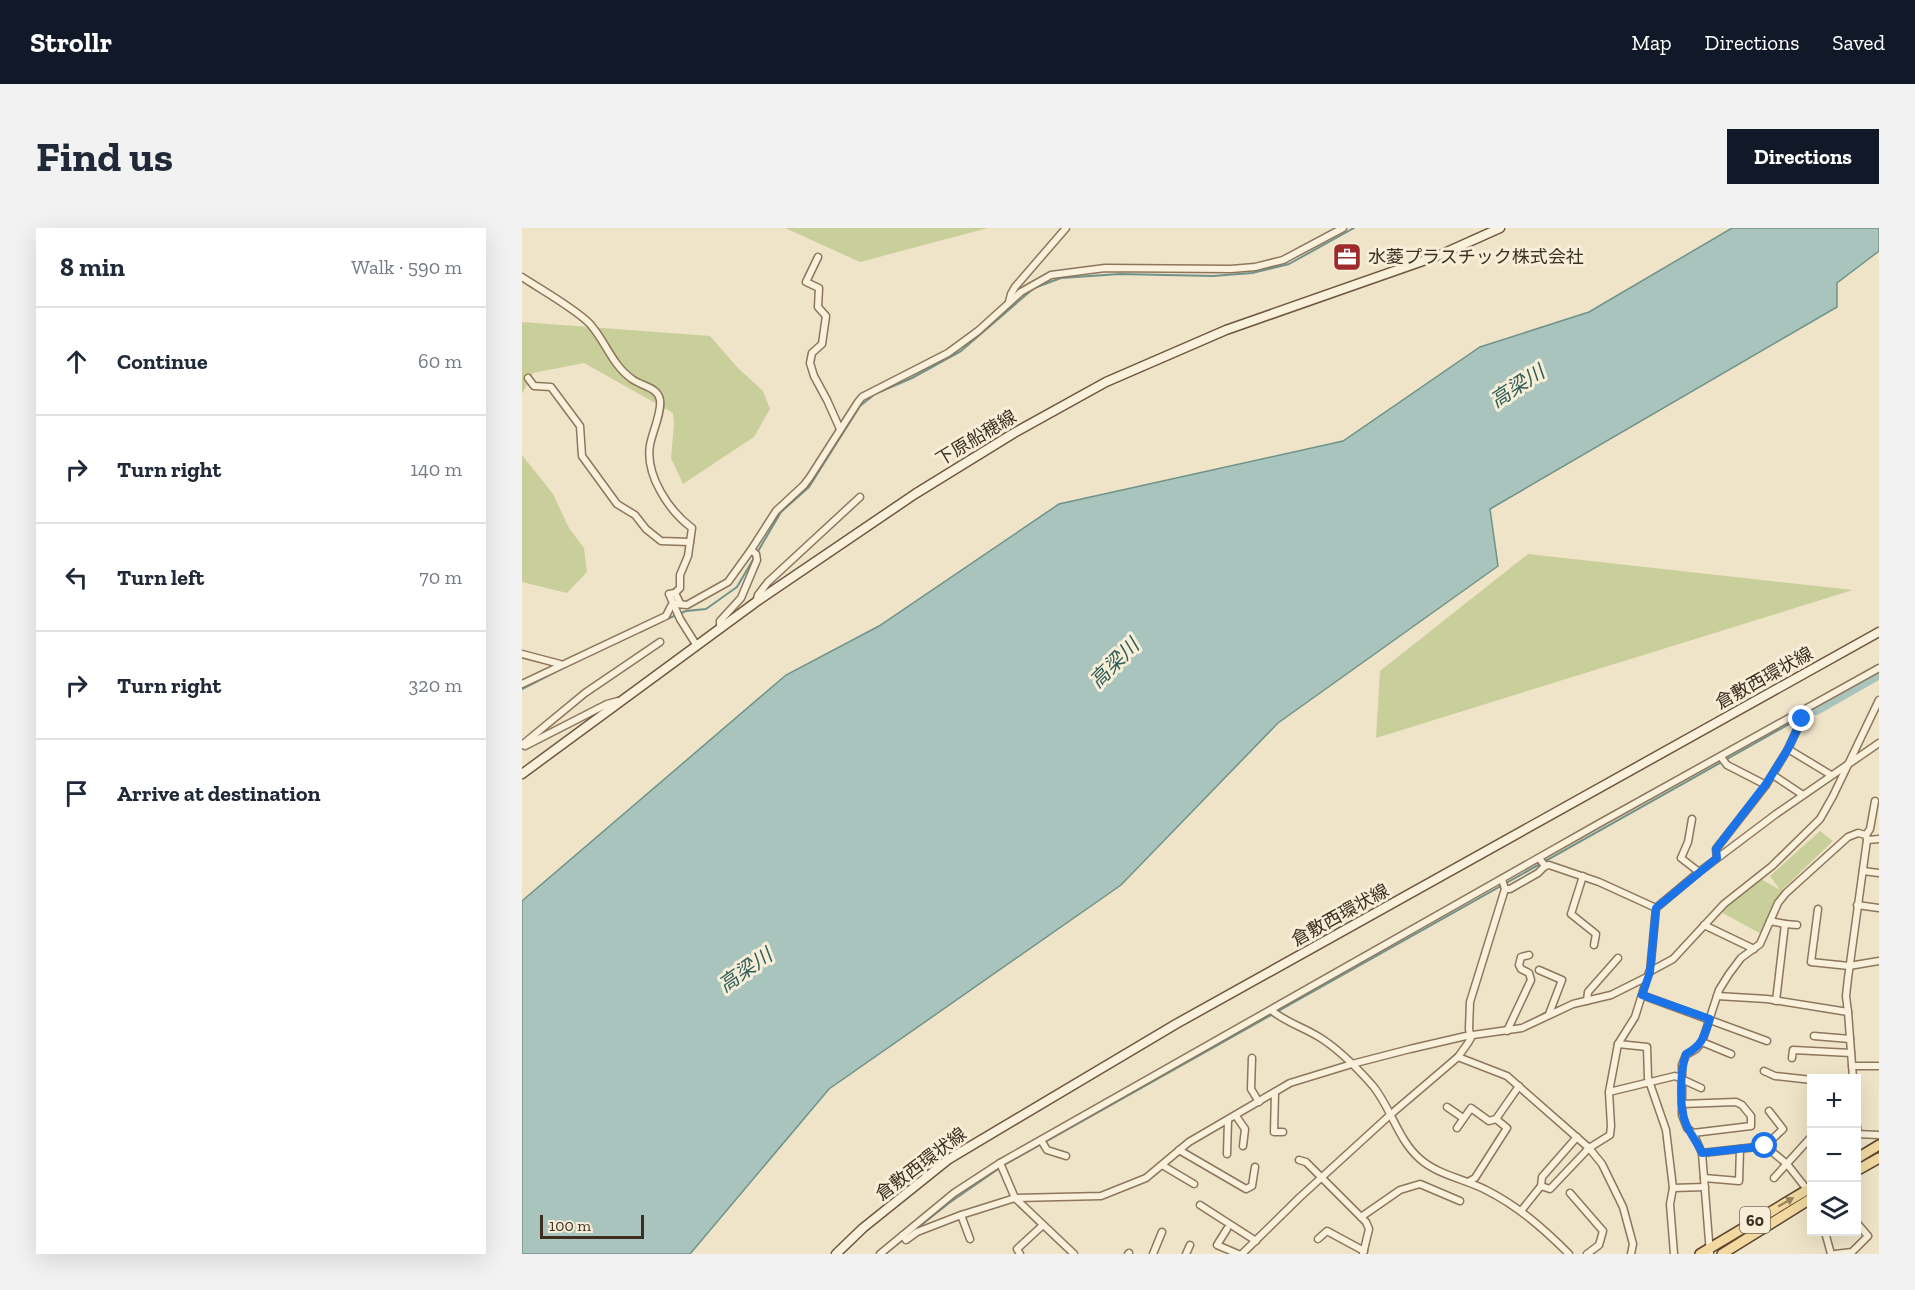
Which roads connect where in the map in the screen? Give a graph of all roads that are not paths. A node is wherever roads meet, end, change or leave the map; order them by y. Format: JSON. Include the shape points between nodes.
{"nodes":[{"id":1,"x":1066,"y":228,"type":"edge"},
{"id":2,"x":1343,"y":228,"type":"edge"},
{"id":3,"x":1500,"y":228,"type":"edge"},
{"id":4,"x":818,"y":257,"type":"dead end"},
{"id":5,"x":522,"y":277,"type":"edge"},
{"id":6,"x":1009,"y":302,"type":"junction"},
{"id":7,"x":528,"y":378,"type":"dead end"},
{"id":8,"x":840,"y":429,"type":"junction"},
{"id":9,"x":860,"y":497,"type":"dead end"},
{"id":10,"x":690,"y":542,"type":"junction"},
{"id":11,"x":754,"y":552,"type":"junction"},
{"id":12,"x":675,"y":593,"type":"junction"},
{"id":13,"x":756,"y":602,"type":"junction"},
{"id":14,"x":676,"y":604,"type":"junction"},
{"id":15,"x":720,"y":629,"type":"junction"},
{"id":16,"x":1879,"y":632,"type":"edge"},
{"id":17,"x":660,"y":642,"type":"dead end"},
{"id":18,"x":697,"y":646,"type":"junction"},
{"id":19,"x":522,"y":654,"type":"edge"},
{"id":20,"x":561,"y":664,"type":"junction"},
{"id":21,"x":1879,"y":668,"type":"edge"},
{"id":22,"x":522,"y":684,"type":"edge"},
{"id":23,"x":1879,"y":700,"type":"edge"},
{"id":24,"x":619,"y":701,"type":"junction"},
{"id":25,"x":1801,"y":716,"type":"junction"},
{"id":26,"x":1879,"y":743,"type":"edge"},
{"id":27,"x":522,"y":746,"type":"edge"},
{"id":28,"x":1788,"y":749,"type":"junction"},
{"id":29,"x":1722,"y":759,"type":"junction"},
{"id":30,"x":1848,"y":765,"type":"junction"},
{"id":31,"x":522,"y":774,"type":"edge"},
{"id":32,"x":1773,"y":775,"type":"junction"},
{"id":33,"x":1831,"y":775,"type":"junction"},
{"id":34,"x":1766,"y":784,"type":"junction"},
{"id":35,"x":1803,"y":795,"type":"junction"},
{"id":36,"x":1875,"y":801,"type":"dead end"},
{"id":37,"x":1692,"y":819,"type":"dead end"},
{"id":38,"x":1867,"y":838,"type":"junction"},
{"id":39,"x":1879,"y":839,"type":"edge"},
{"id":40,"x":1717,"y":858,"type":"junction"},
{"id":41,"x":1542,"y":862,"type":"junction"},
{"id":42,"x":1863,"y":871,"type":"junction"},
{"id":43,"x":1699,"y":872,"type":"junction"},
{"id":44,"x":1879,"y":873,"type":"edge"},
{"id":45,"x":1583,"y":876,"type":"junction"},
{"id":46,"x":1503,"y":884,"type":"junction"},
{"id":47,"x":1857,"y":905,"type":"junction"},
{"id":48,"x":1656,"y":908,"type":"junction"},
{"id":49,"x":1879,"y":908,"type":"edge"},
{"id":50,"x":1818,"y":909,"type":"dead end"},
{"id":51,"x":1770,"y":921,"type":"junction"},
{"id":52,"x":1785,"y":924,"type":"junction"},
{"id":53,"x":1797,"y":925,"type":"dead end"},
{"id":54,"x":1705,"y":926,"type":"junction"},
{"id":55,"x":1594,"y":945,"type":"dead end"},
{"id":56,"x":1754,"y":949,"type":"junction"},
{"id":57,"x":1529,"y":955,"type":"dead end"},
{"id":58,"x":1618,"y":958,"type":"dead end"},
{"id":59,"x":1879,"y":961,"type":"edge"},
{"id":60,"x":1849,"y":966,"type":"junction"},
{"id":61,"x":1539,"y":970,"type":"dead end"},
{"id":62,"x":1648,"y":974,"type":"junction"},
{"id":63,"x":1642,"y":995,"type":"junction"},
{"id":64,"x":1717,"y":996,"type":"junction"},
{"id":65,"x":1587,"y":998,"type":"junction"},
{"id":66,"x":1776,"y":1001,"type":"junction"},
{"id":67,"x":1274,"y":1012,"type":"junction"},
{"id":68,"x":1550,"y":1012,"type":"junction"},
{"id":69,"x":1848,"y":1012,"type":"junction"},
{"id":70,"x":1710,"y":1019,"type":"junction"},
{"id":71,"x":1507,"y":1029,"type":"junction"},
{"id":72,"x":1470,"y":1036,"type":"junction"},
{"id":73,"x":1814,"y":1036,"type":"dead end"},
{"id":74,"x":1850,"y":1038,"type":"junction"},
{"id":75,"x":1767,"y":1041,"type":"dead end"},
{"id":76,"x":1702,"y":1042,"type":"junction"},
{"id":77,"x":1618,"y":1044,"type":"junction"},
{"id":78,"x":1851,"y":1053,"type":"junction"},
{"id":79,"x":1731,"y":1054,"type":"dead end"},
{"id":80,"x":1458,"y":1057,"type":"junction"},
{"id":81,"x":1252,"y":1058,"type":"dead end"},
{"id":82,"x":1792,"y":1058,"type":"dead end"},
{"id":83,"x":1352,"y":1064,"type":"junction"},
{"id":84,"x":1852,"y":1066,"type":"junction"},
{"id":85,"x":1879,"y":1066,"type":"edge"},
{"id":86,"x":1764,"y":1071,"type":"dead end"},
{"id":87,"x":1853,"y":1074,"type":"edge"},
{"id":88,"x":1682,"y":1078,"type":"junction"},
{"id":89,"x":1807,"y":1079,"type":"edge"},
{"id":90,"x":1650,"y":1081,"type":"junction"},
{"id":91,"x":1518,"y":1086,"type":"junction"},
{"id":92,"x":1701,"y":1088,"type":"dead end"},
{"id":93,"x":1275,"y":1092,"type":"junction"},
{"id":94,"x":1609,"y":1092,"type":"junction"},
{"id":95,"x":1259,"y":1102,"type":"junction"},
{"id":96,"x":1682,"y":1104,"type":"junction"},
{"id":97,"x":1447,"y":1107,"type":"dead end"},
{"id":98,"x":1769,"y":1111,"type":"dead end"},
{"id":99,"x":1389,"y":1113,"type":"junction"},
{"id":100,"x":1236,"y":1116,"type":"junction"},
{"id":101,"x":1463,"y":1118,"type":"junction"},
{"id":102,"x":1496,"y":1119,"type":"junction"},
{"id":103,"x":1228,"y":1120,"type":"junction"},
{"id":104,"x":1457,"y":1128,"type":"dead end"},
{"id":105,"x":1283,"y":1132,"type":"dead end"},
{"id":106,"x":1693,"y":1133,"type":"junction"},
{"id":107,"x":1861,"y":1134,"type":"edge"},
{"id":108,"x":1879,"y":1135,"type":"edge"},
{"id":109,"x":1577,"y":1137,"type":"junction"},
{"id":110,"x":1043,"y":1142,"type":"junction"},
{"id":111,"x":1807,"y":1142,"type":"edge"},
{"id":112,"x":1879,"y":1145,"type":"edge"},
{"id":113,"x":1243,"y":1146,"type":"dead end"},
{"id":114,"x":1765,"y":1146,"type":"junction"},
{"id":115,"x":1589,"y":1148,"type":"junction"},
{"id":116,"x":1740,"y":1149,"type":"junction"},
{"id":117,"x":1179,"y":1150,"type":"junction"},
{"id":118,"x":1702,"y":1153,"type":"junction"},
{"id":119,"x":1227,"y":1155,"type":"dead end"},
{"id":120,"x":1066,"y":1156,"type":"dead end"},
{"id":121,"x":1861,"y":1156,"type":"edge"},
{"id":122,"x":1879,"y":1158,"type":"edge"},
{"id":123,"x":1299,"y":1160,"type":"dead end"},
{"id":124,"x":1787,"y":1164,"type":"junction"},
{"id":125,"x":1001,"y":1165,"type":"junction"},
{"id":126,"x":1162,"y":1165,"type":"junction"},
{"id":127,"x":1255,"y":1167,"type":"dead end"},
{"id":128,"x":1861,"y":1169,"type":"edge"},
{"id":129,"x":1320,"y":1177,"type":"junction"},
{"id":130,"x":1704,"y":1178,"type":"junction"},
{"id":131,"x":1774,"y":1178,"type":"dead end"},
{"id":132,"x":1468,"y":1182,"type":"junction"},
{"id":133,"x":1194,"y":1184,"type":"dead end"},
{"id":134,"x":1541,"y":1186,"type":"junction"},
{"id":135,"x":1705,"y":1187,"type":"junction"},
{"id":136,"x":1807,"y":1187,"type":"edge"},
{"id":137,"x":1672,"y":1188,"type":"junction"},
{"id":138,"x":1570,"y":1193,"type":"dead end"},
{"id":139,"x":1807,"y":1194,"type":"edge"},
{"id":140,"x":1807,"y":1195,"type":"edge"},
{"id":141,"x":1015,"y":1198,"type":"junction"},
{"id":142,"x":1460,"y":1201,"type":"dead end"},
{"id":143,"x":1200,"y":1205,"type":"dead end"},
{"id":144,"x":1521,"y":1211,"type":"junction"},
{"id":145,"x":961,"y":1215,"type":"junction"},
{"id":146,"x":1361,"y":1217,"type":"junction"},
{"id":147,"x":1043,"y":1225,"type":"junction"},
{"id":148,"x":1861,"y":1227,"type":"edge"},
{"id":149,"x":1227,"y":1229,"type":"dead end"},
{"id":150,"x":1162,"y":1232,"type":"dead end"},
{"id":151,"x":1826,"y":1236,"type":"edge"},
{"id":152,"x":904,"y":1237,"type":"junction"},
{"id":153,"x":970,"y":1239,"type":"dead end"},
{"id":154,"x":1318,"y":1239,"type":"dead end"},
{"id":155,"x":1255,"y":1240,"type":"junction"},
{"id":156,"x":1190,"y":1245,"type":"dead end"},
{"id":157,"x":1709,"y":1251,"type":"edge"},
{"id":158,"x":1364,"y":1253,"type":"edge"},
{"id":159,"x":836,"y":1254,"type":"edge"},
{"id":160,"x":880,"y":1254,"type":"edge"},
{"id":161,"x":1020,"y":1254,"type":"edge"},
{"id":162,"x":1074,"y":1254,"type":"edge"},
{"id":163,"x":1153,"y":1254,"type":"edge"},
{"id":164,"x":1186,"y":1254,"type":"edge"},
{"id":165,"x":1240,"y":1254,"type":"edge"},
{"id":166,"x":1569,"y":1254,"type":"edge"},
{"id":167,"x":1587,"y":1254,"type":"edge"},
{"id":168,"x":1631,"y":1254,"type":"edge"},
{"id":169,"x":1674,"y":1254,"type":"edge"},
{"id":170,"x":1700,"y":1254,"type":"edge"},
{"id":171,"x":1722,"y":1254,"type":"edge"},
{"id":172,"x":1833,"y":1254,"type":"edge"}],
"edges":[{"from":1,"to":6,"type":"street","via":[[1015,287]]},
{"from":2,"to":6,"type":"street","via":[[1283,260],[1255,267],[1105,268],[1069,272],[1038,281]]},
{"from":3,"to":13,"type":"main road","name":"下原船穂線","via":[[1440,255],[1226,330],[1106,382],[925,488]]},
{"from":4,"to":8,"type":"street","via":[[806,282],[819,288],[818,306],[826,316],[822,344],[812,353],[810,363]]},
{"from":5,"to":10,"type":"street","via":[[590,324],[616,364],[632,379],[656,392],[660,401],[650,460],[664,499],[692,528]]},
{"from":6,"to":8,"type":"street","via":[[948,353],[862,397]]},
{"from":7,"to":10,"type":"street","via":[[534,386],[551,387],[580,426],[582,456],[617,504],[635,515],[661,541]]},
{"from":8,"to":11,"type":"street","via":[[804,485],[780,506]]},
{"from":9,"to":13,"type":"street","via":[[768,582]]},
{"from":10,"to":12,"type":"street","via":[[680,588]]},
{"from":11,"to":14,"type":"street","via":[[721,587],[687,605]]},
{"from":11,"to":15,"type":"street","via":[[757,560],[741,598],[720,621]]},
{"from":12,"to":14,"type":"street"},
{"from":12,"to":18,"type":"street","via":[[669,594]]},
{"from":13,"to":15,"type":"main road","name":"下原船穂線"},
{"from":14,"to":20,"type":"street","via":[[666,616]]},
{"from":15,"to":18,"type":"main road","name":"下原船穂線"},
{"from":16,"to":159,"type":"main road","name":"倉敷西環状線","via":[[1176,1024],[949,1159]]},
{"from":17,"to":27,"type":"street","via":[[585,693]]},
{"from":18,"to":24,"type":"main road","name":"下原船穂線"},
{"from":19,"to":20,"type":"street"},
{"from":20,"to":22,"type":"street"},
{"from":21,"to":25,"type":"street"},
{"from":23,"to":30,"type":"street"},
{"from":24,"to":27,"type":"street"},
{"from":24,"to":31,"type":"main road","name":"下原船穂線"},
{"from":25,"to":28,"type":"street"},
{"from":25,"to":29,"type":"street"},
{"from":26,"to":30,"type":"street"},
{"from":28,"to":32,"type":"street"},
{"from":28,"to":33,"type":"street"},
{"from":29,"to":34,"type":"street"},
{"from":29,"to":41,"type":"street"},
{"from":30,"to":33,"type":"street"},
{"from":30,"to":54,"type":"street","via":[[1820,819],[1772,866],[1724,904]]},
{"from":32,"to":34,"type":"street"},
{"from":32,"to":35,"type":"street"},
{"from":33,"to":35,"type":"street"},
{"from":34,"to":40,"type":"street","via":[[1716,849]]},
{"from":35,"to":40,"type":"street"},
{"from":36,"to":38,"type":"street"},
{"from":37,"to":43,"type":"street","via":[[1681,858]]},
{"from":38,"to":39,"type":"street"},
{"from":38,"to":42,"type":"street"},
{"from":38,"to":51,"type":"street","via":[[1858,833],[1848,837],[1786,893]]},
{"from":40,"to":43,"type":"street"},
{"from":41,"to":45,"type":"street"},
{"from":41,"to":46,"type":"street"},
{"from":41,"to":46,"type":"street","via":[[1538,873],[1510,889]]},
{"from":42,"to":44,"type":"street"},
{"from":42,"to":47,"type":"street"},
{"from":43,"to":48,"type":"street"},
{"from":45,"to":48,"type":"street"},
{"from":45,"to":55,"type":"street","via":[[1571,914],[1596,934]]},
{"from":46,"to":67,"type":"street"},
{"from":46,"to":72,"type":"street","via":[[1470,1002]]},
{"from":47,"to":49,"type":"street"},
{"from":47,"to":60,"type":"street"},
{"from":48,"to":62,"type":"street"},
{"from":50,"to":60,"type":"street","via":[[1811,962]]},
{"from":51,"to":52,"type":"street"},
{"from":51,"to":56,"type":"street"},
{"from":52,"to":53,"type":"street"},
{"from":52,"to":66,"type":"street"},
{"from":54,"to":56,"type":"street"},
{"from":54,"to":62,"type":"street","via":[[1673,959]]},
{"from":56,"to":64,"type":"street","via":[[1741,958]]},
{"from":57,"to":71,"type":"street","via":[[1521,957],[1519,966],[1532,980]]},
{"from":58,"to":65,"type":"street"},
{"from":59,"to":60,"type":"street"},
{"from":60,"to":69,"type":"street"},
{"from":61,"to":68,"type":"street","via":[[1562,980]]},
{"from":62,"to":63,"type":"street"},
{"from":62,"to":65,"type":"street","via":[[1611,995]]},
{"from":63,"to":70,"type":"street"},
{"from":63,"to":77,"type":"street","via":[[1635,1017]]},
{"from":64,"to":66,"type":"street"},
{"from":64,"to":70,"type":"street"},
{"from":65,"to":68,"type":"street"},
{"from":66,"to":69,"type":"street"},
{"from":67,"to":83,"type":"street","via":[[1319,1037]]},
{"from":67,"to":110,"type":"street"},
{"from":68,"to":71,"type":"street","via":[[1522,1028]]},
{"from":69,"to":74,"type":"street"},
{"from":70,"to":75,"type":"street"},
{"from":70,"to":76,"type":"street"},
{"from":71,"to":72,"type":"street"},
{"from":72,"to":80,"type":"street"},
{"from":72,"to":83,"type":"street"},
{"from":73,"to":74,"type":"street"},
{"from":74,"to":78,"type":"street"},
{"from":76,"to":79,"type":"street"},
{"from":76,"to":88,"type":"street","via":[[1686,1054]]},
{"from":77,"to":90,"type":"street","via":[[1647,1047]]},
{"from":77,"to":94,"type":"street"},
{"from":78,"to":82,"type":"street","via":[[1793,1050]]},
{"from":78,"to":84,"type":"street"},
{"from":80,"to":91,"type":"street","via":[[1507,1076]]},
{"from":80,"to":99,"type":"street"},
{"from":81,"to":95,"type":"street","via":[[1251,1089]]},
{"from":83,"to":93,"type":"street","via":[[1290,1083]]},
{"from":83,"to":99,"type":"street","via":[[1374,1087]]},
{"from":84,"to":85,"type":"street"},
{"from":84,"to":87,"type":"street"},
{"from":86,"to":89,"type":"street"},
{"from":88,"to":90,"type":"street"},
{"from":88,"to":92,"type":"street"},
{"from":88,"to":96,"type":"street"},
{"from":90,"to":94,"type":"street"},
{"from":90,"to":137,"type":"street","via":[[1666,1130]]},
{"from":91,"to":102,"type":"street"},
{"from":91,"to":109,"type":"street"},
{"from":93,"to":95,"type":"street"},
{"from":93,"to":105,"type":"street","via":[[1274,1132]]},
{"from":94,"to":115,"type":"street","via":[[1610,1135]]},
{"from":95,"to":100,"type":"street"},
{"from":96,"to":106,"type":"street","via":[[1687,1128]]},
{"from":96,"to":106,"type":"street","via":[[1736,1102],[1751,1116],[1751,1126]]},
{"from":97,"to":101,"type":"street"},
{"from":98,"to":114,"type":"street","via":[[1783,1129]]},
{"from":99,"to":129,"type":"street"},
{"from":99,"to":132,"type":"street","via":[[1419,1158]]},
{"from":100,"to":103,"type":"street"},
{"from":100,"to":113,"type":"street","via":[[1245,1129]]},
{"from":101,"to":102,"type":"street","via":[[1471,1107],[1489,1121]]},
{"from":101,"to":104,"type":"street"},
{"from":102,"to":132,"type":"street","via":[[1507,1128],[1475,1178]]},
{"from":103,"to":117,"type":"street"},
{"from":103,"to":119,"type":"street"},
{"from":106,"to":118,"type":"street"},
{"from":107,"to":108,"type":"street"},
{"from":109,"to":115,"type":"street"},
{"from":109,"to":134,"type":"street","via":[[1542,1177]]},
{"from":110,"to":120,"type":"street","via":[[1047,1150]]},
{"from":110,"to":125,"type":"street"},
{"from":111,"to":124,"type":"street"},
{"from":112,"to":121,"type":"main road"},
{"from":114,"to":116,"type":"street"},
{"from":114,"to":124,"type":"street"},
{"from":115,"to":134,"type":"street","via":[[1550,1189]]},
{"from":115,"to":168,"type":"street","via":[[1602,1164],[1623,1207],[1633,1244]]},
{"from":116,"to":118,"type":"street"},
{"from":116,"to":130,"type":"street","via":[[1739,1181]]},
{"from":117,"to":126,"type":"street"},
{"from":117,"to":127,"type":"street","via":[[1246,1189],[1252,1186]]},
{"from":118,"to":130,"type":"street"},
{"from":122,"to":128,"type":"main road"},
{"from":123,"to":129,"type":"street"},
{"from":124,"to":131,"type":"street"},
{"from":124,"to":136,"type":"street"},
{"from":125,"to":141,"type":"street"},
{"from":125,"to":152,"type":"street","via":[[954,1193]]},
{"from":126,"to":133,"type":"street"},
{"from":126,"to":141,"type":"street","via":[[1146,1178],[1101,1196]]},
{"from":129,"to":146,"type":"street"},
{"from":129,"to":155,"type":"street"},
{"from":130,"to":135,"type":"street"},
{"from":132,"to":144,"type":"street"},
{"from":134,"to":144,"type":"street"},
{"from":135,"to":137,"type":"street"},
{"from":135,"to":157,"type":"street"},
{"from":137,"to":169,"type":"street"},
{"from":138,"to":167,"type":"street","via":[[1603,1231],[1599,1245]]},
{"from":157,"to":139,"type":"main road","number":"60","one_way":true},
{"from":140,"to":171,"type":"main road","number":"60"},
{"from":141,"to":145,"type":"street"},
{"from":141,"to":147,"type":"street"},
{"from":142,"to":146,"type":"street","via":[[1420,1184],[1400,1190]]},
{"from":143,"to":155,"type":"street"},
{"from":144,"to":166,"type":"street"},
{"from":145,"to":152,"type":"street"},
{"from":145,"to":153,"type":"street"},
{"from":146,"to":158,"type":"street","via":[[1369,1229]]},
{"from":147,"to":161,"type":"street","via":[[1017,1249]]},
{"from":147,"to":162,"type":"street"},
{"from":148,"to":172,"type":"street","via":[[1868,1236],[1852,1252]]},
{"from":149,"to":165,"type":"street","via":[[1217,1245]]},
{"from":150,"to":163,"type":"street"},
{"from":151,"to":172,"type":"street"},
{"from":152,"to":160,"type":"street"},
{"from":154,"to":158,"type":"street","via":[[1327,1231]]},
{"from":155,"to":165,"type":"street"},
{"from":156,"to":164,"type":"street"},
{"from":157,"to":170,"type":"main road","number":"60"}]}
